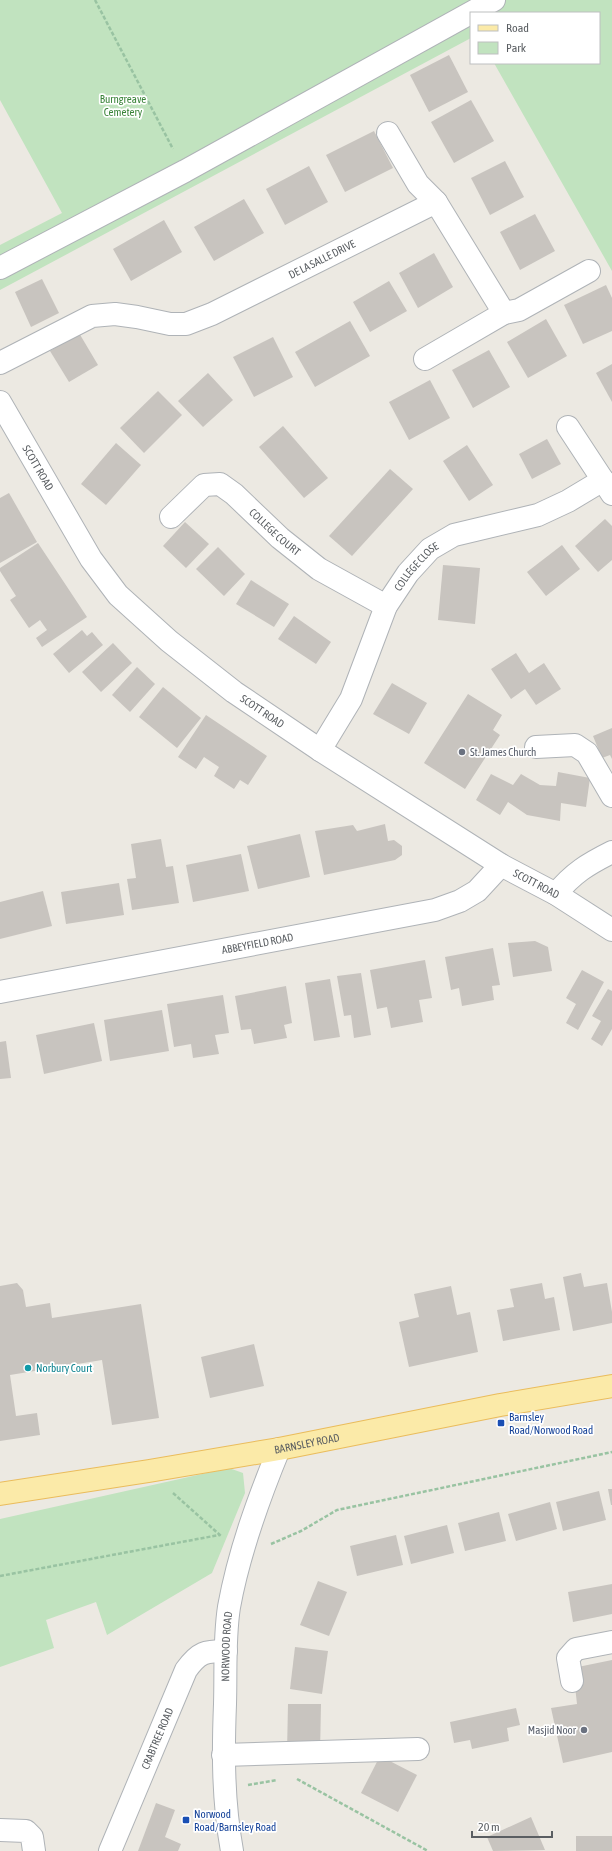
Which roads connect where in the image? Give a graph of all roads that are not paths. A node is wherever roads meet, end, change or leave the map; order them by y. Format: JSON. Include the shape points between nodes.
{"nodes":[{"id":1,"x":494,"y":0,"type":"edge"},
{"id":2,"x":472,"y":12,"type":"edge"},
{"id":3,"x":470,"y":13,"type":"edge"},
{"id":4,"x":388,"y":133,"type":"dead end"},
{"id":5,"x":436,"y":202,"type":"junction"},
{"id":6,"x":0,"y":268,"type":"edge"},
{"id":7,"x":589,"y":271,"type":"dead end"},
{"id":8,"x":504,"y":313,"type":"junction"},
{"id":9,"x":425,"y":359,"type":"dead end"},
{"id":10,"x":0,"y":363,"type":"edge"},
{"id":11,"x":0,"y":402,"type":"edge"},
{"id":12,"x":568,"y":427,"type":"dead end"},
{"id":13,"x":607,"y":487,"type":"edge"},
{"id":14,"x":171,"y":517,"type":"dead end"},
{"id":15,"x":386,"y":606,"type":"junction"},
{"id":16,"x":536,"y":747,"type":"dead end"},
{"id":17,"x":320,"y":750,"type":"junction"},
{"id":18,"x":612,"y":796,"type":"edge"},
{"id":19,"x":612,"y":852,"type":"edge"},
{"id":20,"x":501,"y":865,"type":"junction"},
{"id":21,"x":556,"y":894,"type":"junction"},
{"id":22,"x":612,"y":930,"type":"edge"},
{"id":23,"x":0,"y":992,"type":"edge"},
{"id":24,"x":612,"y":1386,"type":"edge"},
{"id":25,"x":279,"y":1449,"type":"junction"},
{"id":26,"x":0,"y":1494,"type":"edge"},
{"id":27,"x":612,"y":1642,"type":"edge"},
{"id":28,"x":226,"y":1651,"type":"junction"},
{"id":29,"x":572,"y":1681,"type":"dead end"},
{"id":30,"x":418,"y":1749,"type":"dead end"},
{"id":31,"x":222,"y":1755,"type":"junction"},
{"id":32,"x":0,"y":1830,"type":"edge"},
{"id":33,"x":34,"y":1851,"type":"edge"},
{"id":34,"x":110,"y":1851,"type":"edge"},
{"id":35,"x":232,"y":1851,"type":"edge"}],
"edges":[{"from":1,"to":2,"type":"street"},
{"from":3,"to":6,"type":"street","via":[[185,171]]},
{"from":4,"to":5,"type":"street","via":[[418,184]]},
{"from":5,"to":8,"type":"street"},
{"from":5,"to":10,"type":"street","name":"DE LA SALLE DRIVE","via":[[186,324],[170,324],[115,314],[92,316]]},
{"from":7,"to":8,"type":"street","via":[[519,310]]},
{"from":8,"to":9,"type":"street"},
{"from":11,"to":17,"type":"street","name":"SCOTT ROAD","via":[[90,559],[118,595],[169,641],[234,692]]},
{"from":12,"to":13,"type":"street","name":"COLLEGE CLOSE"},
{"from":13,"to":15,"type":"street","name":"COLLEGE CLOSE","via":[[538,515],[454,535],[430,549],[408,572]]},
{"from":14,"to":15,"type":"street","name":"COLLEGE COURT","via":[[204,485],[220,484],[319,569]]},
{"from":15,"to":17,"type":"street","name":"COLLEGE CLOSE","via":[[351,699]]},
{"from":16,"to":18,"type":"street","via":[[575,746],[587,753]]},
{"from":17,"to":20,"type":"street","name":"SCOTT ROAD"},
{"from":19,"to":21,"type":"street","via":[[582,868],[566,881]]},
{"from":20,"to":21,"type":"street","name":"SCOTT ROAD"},
{"from":20,"to":23,"type":"street","name":"ABBEYFIELD ROAD","via":[[477,891],[460,901],[435,910]]},
{"from":21,"to":22,"type":"street","name":"SCOTT ROAD"},
{"from":24,"to":25,"type":"main road","name":"BARNSLEY ROAD","via":[[500,1405]]},
{"from":25,"to":26,"type":"main road","name":"BARNSLEY ROAD"},
{"from":25,"to":28,"type":"street","name":"NORWOOD ROAD","via":[[266,1479],[240,1558],[229,1608]]},
{"from":27,"to":29,"type":"street","via":[[576,1649],[568,1658]]},
{"from":28,"to":31,"type":"street","name":"NORWOOD ROAD"},
{"from":28,"to":34,"type":"street","name":"CRABTREE ROAD","via":[[206,1651],[194,1659],[186,1670]]},
{"from":30,"to":31,"type":"street"},
{"from":31,"to":35,"type":"street","name":"NORWOOD ROAD"},
{"from":32,"to":33,"type":"street","via":[[26,1832],[32,1837]]}]}
